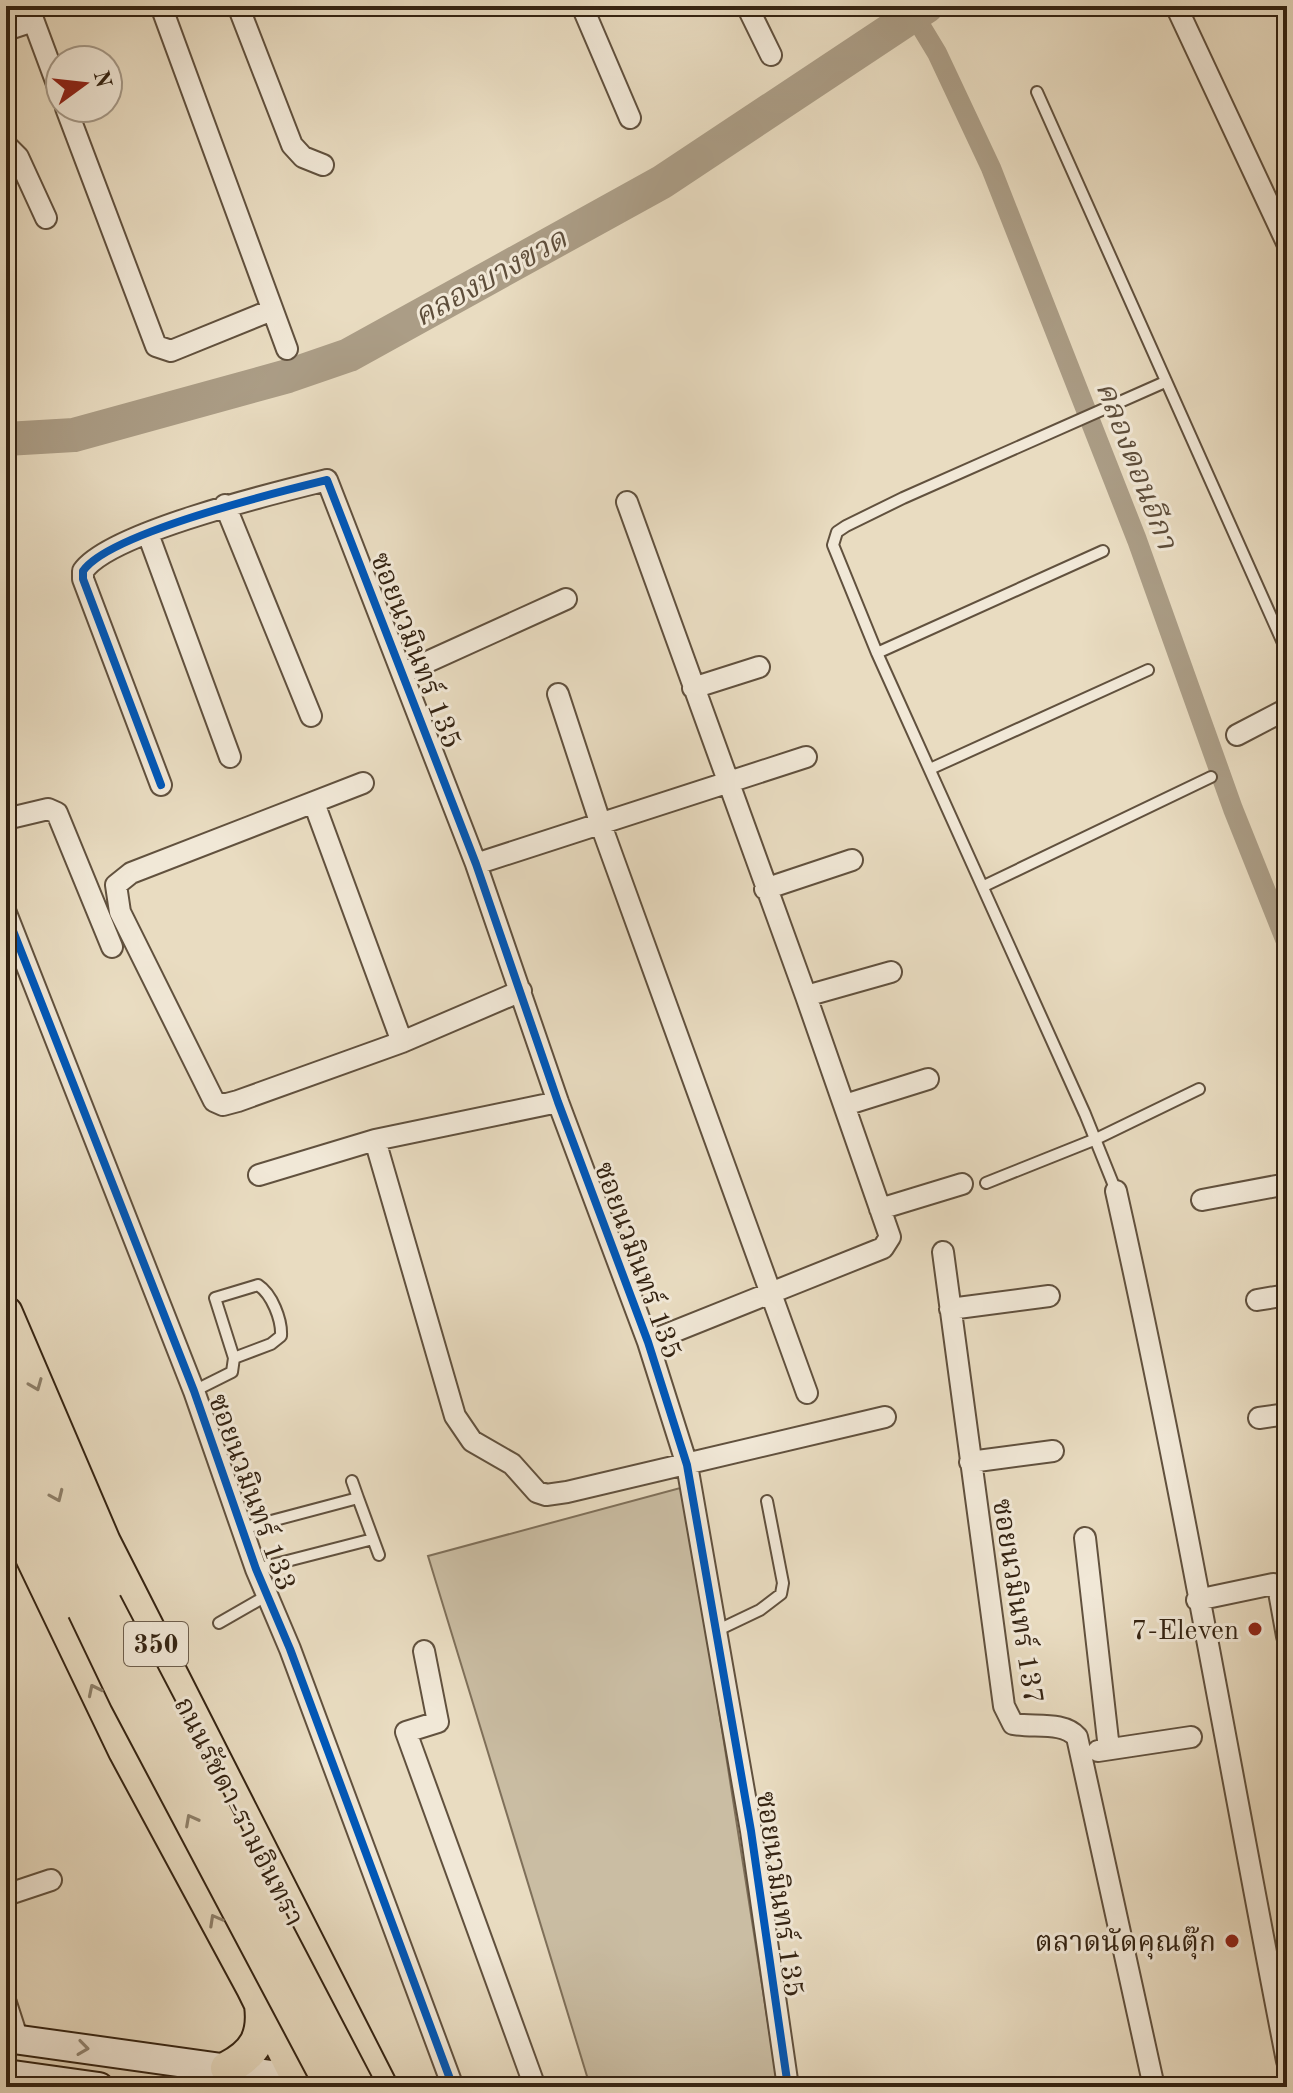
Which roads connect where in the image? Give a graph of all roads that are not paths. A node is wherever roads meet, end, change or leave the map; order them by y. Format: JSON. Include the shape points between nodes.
{"nodes":[{"id":1,"x":161,"y":6,"type":"edge"},
{"id":2,"x":238,"y":6,"type":"edge"},
{"id":3,"x":582,"y":6,"type":"edge"},
{"id":4,"x":747,"y":6,"type":"edge"},
{"id":5,"x":1176,"y":6,"type":"edge"},
{"id":6,"x":31,"y":13,"type":"edge"},
{"id":7,"x":6,"y":30,"type":"edge"},
{"id":8,"x":44,"y":48,"type":"edge"},
{"id":9,"x":771,"y":55,"type":"dead end"},
{"id":10,"x":1037,"y":92,"type":"dead end"},
{"id":11,"x":630,"y":118,"type":"dead end"},
{"id":12,"x":72,"y":124,"type":"edge"},
{"id":13,"x":6,"y":145,"type":"edge"},
{"id":14,"x":323,"y":165,"type":"dead end"},
{"id":15,"x":46,"y":218,"type":"dead end"},
{"id":16,"x":1287,"y":243,"type":"edge"},
{"id":17,"x":272,"y":310,"type":"junction"},
{"id":18,"x":287,"y":349,"type":"dead end"},
{"id":19,"x":1165,"y":382,"type":"junction"},
{"id":20,"x":627,"y":502,"type":"dead end"},
{"id":21,"x":225,"y":505,"type":"junction"},
{"id":22,"x":148,"y":534,"type":"junction"},
{"id":23,"x":1103,"y":551,"type":"dead end"},
{"id":24,"x":566,"y":599,"type":"dead end"},
{"id":25,"x":1287,"y":652,"type":"edge"},
{"id":26,"x":877,"y":653,"type":"junction"},
{"id":27,"x":759,"y":667,"type":"dead end"},
{"id":28,"x":1148,"y":670,"type":"dead end"},
{"id":29,"x":403,"y":673,"type":"junction"},
{"id":30,"x":693,"y":688,"type":"junction"},
{"id":31,"x":558,"y":694,"type":"dead end"},
{"id":32,"x":1287,"y":709,"type":"edge"},
{"id":33,"x":311,"y":716,"type":"dead end"},
{"id":34,"x":1237,"y":735,"type":"dead end"},
{"id":35,"x":230,"y":757,"type":"dead end"},
{"id":36,"x":806,"y":757,"type":"dead end"},
{"id":37,"x":930,"y":769,"type":"junction"},
{"id":38,"x":1211,"y":777,"type":"dead end"},
{"id":39,"x":726,"y":782,"type":"junction"},
{"id":40,"x":363,"y":783,"type":"dead end"},
{"id":41,"x":161,"y":785,"type":"dead end"},
{"id":42,"x":314,"y":803,"type":"junction"},
{"id":43,"x":6,"y":819,"type":"edge"},
{"id":44,"x":601,"y":825,"type":"junction"},
{"id":45,"x":852,"y":860,"type":"dead end"},
{"id":46,"x":476,"y":864,"type":"junction"},
{"id":47,"x":984,"y":886,"type":"junction"},
{"id":48,"x":765,"y":889,"type":"junction"},
{"id":49,"x":6,"y":913,"type":"edge"},
{"id":50,"x":112,"y":947,"type":"dead end"},
{"id":51,"x":891,"y":972,"type":"dead end"},
{"id":52,"x":521,"y":991,"type":"junction"},
{"id":53,"x":806,"y":996,"type":"junction"},
{"id":54,"x":402,"y":1042,"type":"junction"},
{"id":55,"x":928,"y":1079,"type":"dead end"},
{"id":56,"x":1199,"y":1089,"type":"dead end"},
{"id":57,"x":558,"y":1102,"type":"junction"},
{"id":58,"x":845,"y":1105,"type":"junction"},
{"id":59,"x":1096,"y":1139,"type":"junction"},
{"id":60,"x":375,"y":1140,"type":"junction"},
{"id":61,"x":259,"y":1175,"type":"dead end"},
{"id":62,"x":986,"y":1183,"type":"dead end"},
{"id":63,"x":962,"y":1184,"type":"dead end"},
{"id":64,"x":1287,"y":1184,"type":"edge"},
{"id":65,"x":1116,"y":1191,"type":"joint"},
{"id":66,"x":1202,"y":1200,"type":"dead end"},
{"id":67,"x":880,"y":1209,"type":"junction"},
{"id":68,"x":943,"y":1252,"type":"dead end"},
{"id":69,"x":770,"y":1290,"type":"junction"},
{"id":70,"x":1287,"y":1295,"type":"edge"},
{"id":71,"x":1049,"y":1296,"type":"dead end"},
{"id":72,"x":1257,"y":1300,"type":"dead end"},
{"id":73,"x":950,"y":1309,"type":"junction"},
{"id":74,"x":6,"y":1313,"type":"edge"},
{"id":75,"x":648,"y":1342,"type":"junction"},
{"id":76,"x":234,"y":1358,"type":"junction"},
{"id":77,"x":6,"y":1372,"type":"edge"},
{"id":78,"x":194,"y":1391,"type":"junction"},
{"id":79,"x":807,"y":1393,"type":"dead end"},
{"id":80,"x":1287,"y":1414,"type":"edge"},
{"id":81,"x":885,"y":1417,"type":"dead end"},
{"id":82,"x":1259,"y":1418,"type":"dead end"},
{"id":83,"x":6,"y":1437,"type":"edge"},
{"id":84,"x":1053,"y":1451,"type":"dead end"},
{"id":85,"x":970,"y":1462,"type":"junction"},
{"id":86,"x":687,"y":1465,"type":"junction"},
{"id":87,"x":352,"y":1481,"type":"dead end"},
{"id":88,"x":358,"y":1498,"type":"junction"},
{"id":89,"x":767,"y":1501,"type":"dead end"},
{"id":90,"x":6,"y":1503,"type":"edge"},
{"id":91,"x":241,"y":1529,"type":"junction"},
{"id":92,"x":1085,"y":1538,"type":"dead end"},
{"id":93,"x":373,"y":1539,"type":"junction"},
{"id":94,"x":379,"y":1555,"type":"dead end"},
{"id":95,"x":256,"y":1569,"type":"junction"},
{"id":96,"x":266,"y":1596,"type":"junction"},
{"id":97,"x":1197,"y":1600,"type":"junction"},
{"id":98,"x":94,"y":1606,"type":"junction"},
{"id":99,"x":219,"y":1623,"type":"dead end"},
{"id":100,"x":716,"y":1631,"type":"junction"},
{"id":101,"x":1287,"y":1636,"type":"edge"},
{"id":102,"x":424,"y":1651,"type":"dead end"},
{"id":103,"x":1191,"y":1737,"type":"dead end"},
{"id":104,"x":1109,"y":1749,"type":"junction"},
{"id":105,"x":1082,"y":1754,"type":"junction"},
{"id":106,"x":51,"y":1880,"type":"dead end"},
{"id":107,"x":6,"y":1895,"type":"edge"},
{"id":108,"x":320,"y":1969,"type":"junction"},
{"id":109,"x":257,"y":1997,"type":"junction"},
{"id":110,"x":6,"y":2003,"type":"edge"},
{"id":111,"x":12,"y":2039,"type":"edge"},
{"id":112,"x":1287,"y":2061,"type":"edge"},
{"id":113,"x":227,"y":2068,"type":"junction"},
{"id":114,"x":21,"y":2079,"type":"edge"},
{"id":115,"x":294,"y":2083,"type":"edge"},
{"id":116,"x":99,"y":2087,"type":"edge"},
{"id":117,"x":332,"y":2087,"type":"edge"},
{"id":118,"x":356,"y":2087,"type":"edge"},
{"id":119,"x":381,"y":2087,"type":"edge"},
{"id":120,"x":453,"y":2087,"type":"edge"},
{"id":121,"x":535,"y":2087,"type":"edge"},
{"id":122,"x":788,"y":2087,"type":"edge"},
{"id":123,"x":1154,"y":2087,"type":"edge"}],
"edges":[{"from":1,"to":17,"type":"street"},
{"from":2,"to":14,"type":"street","via":[[292,145],[303,157]]},
{"from":3,"to":11,"type":"street"},
{"from":4,"to":9,"type":"street"},
{"from":5,"to":16,"type":"street"},
{"from":6,"to":7,"type":"street"},
{"from":6,"to":8,"type":"street"},
{"from":10,"to":19,"type":"lane"},
{"from":12,"to":17,"type":"street","via":[[156,346],[171,351]]},
{"from":13,"to":15,"type":"street","via":[[18,157]]},
{"from":17,"to":18,"type":"street"},
{"from":19,"to":25,"type":"lane"},
{"from":19,"to":26,"type":"lane","via":[[837,532],[833,552]]},
{"from":20,"to":30,"type":"street"},
{"from":21,"to":22,"type":"street"},
{"from":21,"to":29,"type":"street","name":"ซอยนวมินทร์ 135","via":[[327,480]]},
{"from":21,"to":33,"type":"street"},
{"from":22,"to":35,"type":"street"},
{"from":22,"to":41,"type":"street","via":[[95,559],[83,571],[83,579]]},
{"from":23,"to":26,"type":"lane"},
{"from":24,"to":29,"type":"street"},
{"from":26,"to":37,"type":"lane"},
{"from":27,"to":30,"type":"street"},
{"from":28,"to":37,"type":"lane"},
{"from":29,"to":46,"type":"street","name":"ซอยนวมินทร์ 135"},
{"from":30,"to":39,"type":"street"},
{"from":31,"to":44,"type":"street"},
{"from":32,"to":34,"type":"street"},
{"from":36,"to":39,"type":"street"},
{"from":37,"to":47,"type":"lane"},
{"from":38,"to":47,"type":"lane"},
{"from":39,"to":44,"type":"street"},
{"from":39,"to":48,"type":"street"},
{"from":40,"to":42,"type":"street"},
{"from":42,"to":54,"type":"street"},
{"from":42,"to":54,"type":"street","via":[[121,877],[116,885],[120,912],[208,1094],[218,1104]]},
{"from":43,"to":50,"type":"street","via":[[48,809],[57,813]]},
{"from":44,"to":46,"type":"street"},
{"from":44,"to":69,"type":"street"},
{"from":45,"to":48,"type":"street"},
{"from":46,"to":52,"type":"street","name":"ซอยนวมินทร์ 135"},
{"from":47,"to":59,"type":"lane"},
{"from":48,"to":53,"type":"street"},
{"from":49,"to":78,"type":"street","name":"ซอยนวมินทร์ 133"},
{"from":51,"to":53,"type":"street"},
{"from":52,"to":54,"type":"street"},
{"from":52,"to":57,"type":"street","name":"ซอยนวมินทร์ 135"},
{"from":53,"to":58,"type":"street"},
{"from":55,"to":58,"type":"street"},
{"from":56,"to":59,"type":"lane"},
{"from":57,"to":60,"type":"street"},
{"from":57,"to":75,"type":"street","name":"ซอยนวมินทร์ 135"},
{"from":58,"to":67,"type":"street"},
{"from":59,"to":62,"type":"lane"},
{"from":59,"to":65,"type":"lane"},
{"from":60,"to":61,"type":"street"},
{"from":60,"to":86,"type":"street","via":[[463,1433],[501,1455],[546,1495]]},
{"from":63,"to":67,"type":"street"},
{"from":64,"to":66,"type":"street"},
{"from":65,"to":97,"type":"street","via":[[1158,1376]]},
{"from":67,"to":69,"type":"street","via":[[890,1237],[883,1248]]},
{"from":68,"to":73,"type":"street","name":"ซอยนวมินทร์ 137"},
{"from":69,"to":75,"type":"street"},
{"from":69,"to":79,"type":"street"},
{"from":70,"to":72,"type":"street"},
{"from":71,"to":73,"type":"street"},
{"from":73,"to":85,"type":"street","name":"ซอยนวมินทร์ 137"},
{"from":74,"to":108,"type":"main road","name":"ถนนรัชดา-รามอินทรา","number":"350","one_way":true,"via":[[104,1542]]},
{"from":75,"to":86,"type":"street","name":"ซอยนวมินทร์ 135"},
{"from":76,"to":76,"type":"lane","via":[[215,1298],[258,1285],[276,1311],[281,1336]]},
{"from":76,"to":78,"type":"lane","via":[[232,1372]]},
{"from":77,"to":98,"type":"main road","name":"ถนนรัชดา-รามอินทรา","number":"350","one_way":true},
{"from":78,"to":91,"type":"street","name":"ซอยนวมินทร์ 133"},
{"from":80,"to":82,"type":"street"},
{"from":81,"to":86,"type":"street"},
{"from":83,"to":98,"type":"main road","name":"ถนนรัชดา-รามอินทรา","number":"350"},
{"from":84,"to":85,"type":"street"},
{"from":85,"to":105,"type":"street","name":"ซอยนวมินทร์ 137","via":[[1007,1718],[1013,1724],[1071,1730]]},
{"from":86,"to":100,"type":"street","name":"ซอยนวมินทร์ 135"},
{"from":87,"to":88,"type":"lane"},
{"from":88,"to":91,"type":"lane"},
{"from":88,"to":93,"type":"lane"},
{"from":89,"to":100,"type":"lane","via":[[781,1594]]},
{"from":109,"to":90,"type":"main road","number":"350","one_way":true,"via":[[125,1751]]},
{"from":91,"to":95,"type":"street","name":"ซอยนวมินทร์ 133"},
{"from":92,"to":104,"type":"street"},
{"from":93,"to":94,"type":"lane"},
{"from":93,"to":95,"type":"lane"},
{"from":95,"to":96,"type":"street","name":"ซอยนวมินทร์ 133"},
{"from":96,"to":99,"type":"lane"},
{"from":96,"to":120,"type":"street","name":"ซอยนวมินทร์ 133"},
{"from":97,"to":101,"type":"street","via":[[1273,1584]]},
{"from":97,"to":112,"type":"street"},
{"from":117,"to":98,"type":"main road","name":"ถนนรัชดา-รามอินทรา","number":"350","one_way":true,"bridge":true,"via":[[126,1698]]},
{"from":98,"to":118,"type":"main road","name":"ถนนรัชดา-รามอินทรา","number":"350","bridge":true},
{"from":100,"to":122,"type":"street","name":"ซอยนวมินทร์ 135"},
{"from":102,"to":121,"type":"street","via":[[438,1722],[406,1732]]},
{"from":103,"to":104,"type":"street"},
{"from":104,"to":105,"type":"street"},
{"from":105,"to":123,"type":"street"},
{"from":106,"to":107,"type":"street"},
{"from":108,"to":109,"type":"main road","via":[[318,1983],[301,1999]]},
{"from":108,"to":119,"type":"main road","name":"ถนนรัชดา-รามอินทรา","number":"350"},
{"from":109,"to":113,"type":"main road","via":[[264,2027],[254,2050]]},
{"from":109,"to":115,"type":"main road","number":"350"},
{"from":110,"to":111,"type":"street"},
{"from":111,"to":113,"type":"main road","one_way":true},
{"from":113,"to":115,"type":"main road"},
{"from":114,"to":116,"type":"main road"},
{"from":115,"to":118,"type":"main road"}]}
